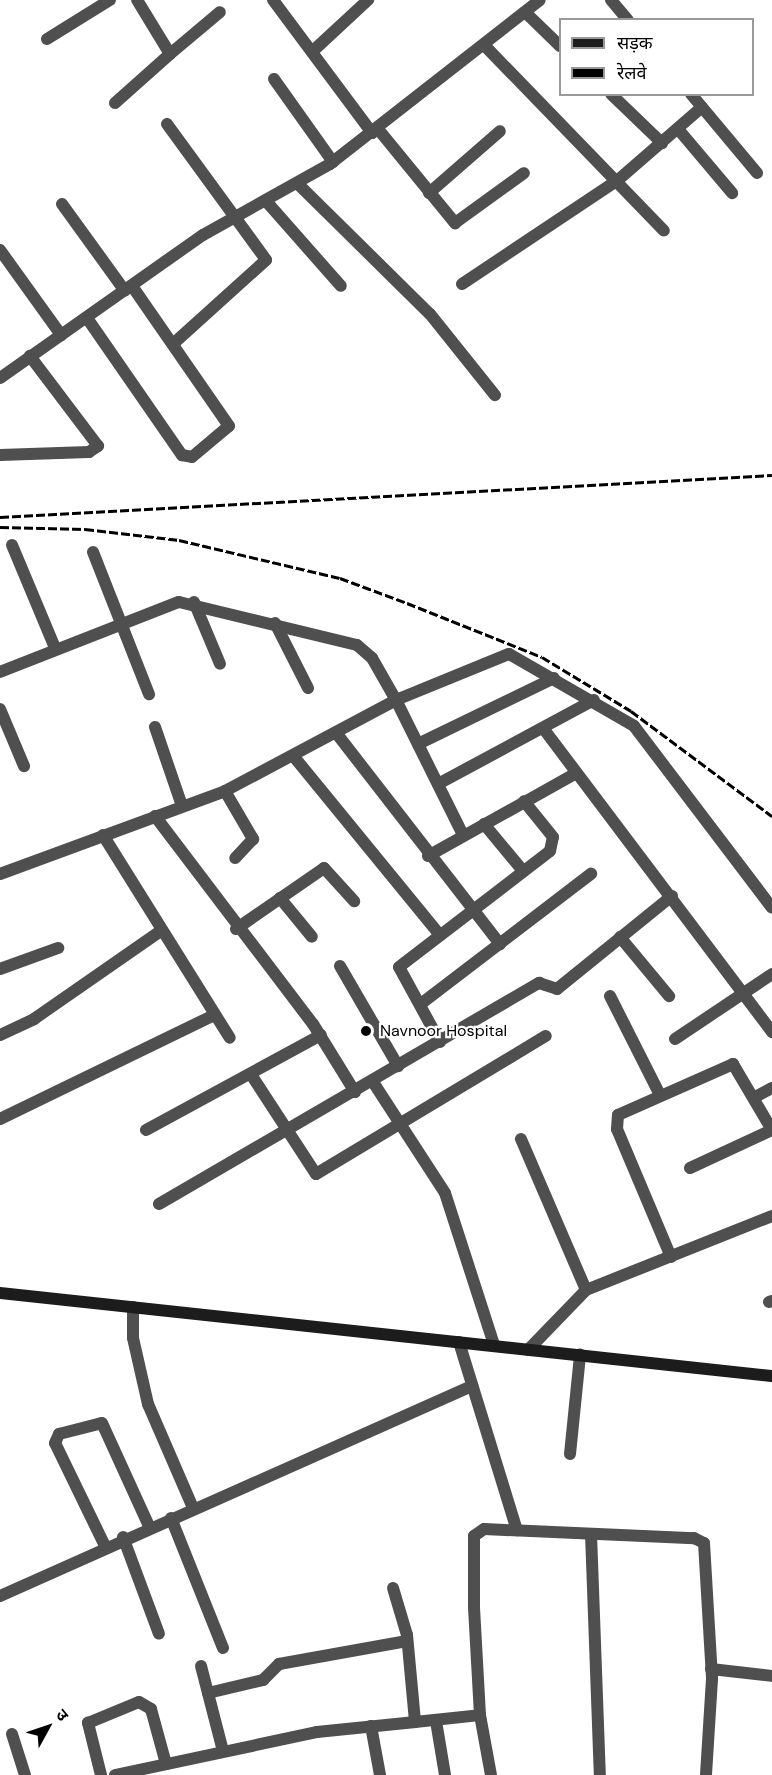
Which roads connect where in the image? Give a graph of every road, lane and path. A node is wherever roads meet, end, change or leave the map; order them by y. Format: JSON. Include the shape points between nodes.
{"nodes":[{"id":1,"x":110,"y":0,"type":"edge"},
{"id":2,"x":137,"y":0,"type":"edge"},
{"id":3,"x":273,"y":0,"type":"edge"},
{"id":4,"x":368,"y":0,"type":"edge"},
{"id":5,"x":540,"y":0,"type":"edge"},
{"id":6,"x":611,"y":0,"type":"edge"},
{"id":7,"x":220,"y":12,"type":"dead end"},
{"id":8,"x":525,"y":12,"type":"junction"},
{"id":9,"x":626,"y":18,"type":"edge"},
{"id":10,"x":46,"y":39,"type":"dead end"},
{"id":11,"x":559,"y":44,"type":"edge"},
{"id":12,"x":485,"y":46,"type":"junction"},
{"id":13,"x":314,"y":50,"type":"junction"},
{"id":14,"x":170,"y":54,"type":"junction"},
{"id":15,"x":274,"y":79,"type":"dead end"},
{"id":16,"x":613,"y":96,"type":"edge"},
{"id":17,"x":693,"y":96,"type":"edge"},
{"id":18,"x":116,"y":103,"type":"dead end"},
{"id":19,"x":702,"y":107,"type":"junction"},
{"id":20,"x":167,"y":124,"type":"dead end"},
{"id":21,"x":678,"y":129,"type":"junction"},
{"id":22,"x":375,"y":131,"type":"junction"},
{"id":23,"x":500,"y":131,"type":"dead end"},
{"id":24,"x":662,"y":143,"type":"junction"},
{"id":25,"x":333,"y":162,"type":"junction"},
{"id":26,"x":524,"y":173,"type":"dead end"},
{"id":27,"x":757,"y":173,"type":"dead end"},
{"id":28,"x":618,"y":180,"type":"junction"},
{"id":29,"x":298,"y":184,"type":"junction"},
{"id":30,"x":429,"y":192,"type":"junction"},
{"id":31,"x":732,"y":193,"type":"dead end"},
{"id":32,"x":266,"y":201,"type":"junction"},
{"id":33,"x":62,"y":204,"type":"dead end"},
{"id":34,"x":237,"y":215,"type":"junction"},
{"id":35,"x":664,"y":231,"type":"dead end"},
{"id":36,"x":0,"y":249,"type":"edge"},
{"id":37,"x":462,"y":284,"type":"dead end"},
{"id":38,"x":341,"y":286,"type":"dead end"},
{"id":39,"x":129,"y":289,"type":"junction"},
{"id":40,"x":87,"y":318,"type":"junction"},
{"id":41,"x":61,"y":335,"type":"junction"},
{"id":42,"x":172,"y":344,"type":"junction"},
{"id":43,"x":30,"y":356,"type":"junction"},
{"id":44,"x":0,"y":378,"type":"edge"},
{"id":45,"x":495,"y":395,"type":"dead end"},
{"id":46,"x":0,"y":455,"type":"edge"},
{"id":47,"x":12,"y":545,"type":"dead end"},
{"id":48,"x":93,"y":552,"type":"dead end"},
{"id":49,"x":194,"y":602,"type":"junction"},
{"id":50,"x":121,"y":622,"type":"junction"},
{"id":51,"x":275,"y":623,"type":"junction"},
{"id":52,"x":55,"y":648,"type":"junction"},
{"id":53,"x":220,"y":664,"type":"dead end"},
{"id":54,"x":0,"y":672,"type":"edge"},
{"id":55,"x":554,"y":678,"type":"junction"},
{"id":56,"x":308,"y":688,"type":"dead end"},
{"id":57,"x":149,"y":694,"type":"dead end"},
{"id":58,"x":396,"y":700,"type":"junction"},
{"id":59,"x":594,"y":700,"type":"junction"},
{"id":60,"x":0,"y":709,"type":"edge"},
{"id":61,"x":155,"y":727,"type":"dead end"},
{"id":62,"x":543,"y":728,"type":"junction"},
{"id":63,"x":337,"y":735,"type":"junction"},
{"id":64,"x":418,"y":744,"type":"junction"},
{"id":65,"x":295,"y":758,"type":"junction"},
{"id":66,"x":24,"y":766,"type":"dead end"},
{"id":67,"x":575,"y":774,"type":"junction"},
{"id":68,"x":438,"y":784,"type":"junction"},
{"id":69,"x":225,"y":791,"type":"junction"},
{"id":70,"x":524,"y":801,"type":"junction"},
{"id":71,"x":182,"y":806,"type":"junction"},
{"id":72,"x":155,"y":816,"type":"junction"},
{"id":73,"x":484,"y":824,"type":"junction"},
{"id":74,"x":103,"y":835,"type":"junction"},
{"id":75,"x":463,"y":835,"type":"junction"},
{"id":76,"x":428,"y":856,"type":"junction"},
{"id":77,"x":235,"y":858,"type":"dead end"},
{"id":78,"x":524,"y":871,"type":"junction"},
{"id":79,"x":0,"y":874,"type":"edge"},
{"id":80,"x":591,"y":874,"type":"dead end"},
{"id":81,"x":672,"y":896,"type":"junction"},
{"id":82,"x":280,"y":898,"type":"junction"},
{"id":83,"x":354,"y":901,"type":"dead end"},
{"id":84,"x":772,"y":908,"type":"edge"},
{"id":85,"x":473,"y":911,"type":"junction"},
{"id":86,"x":236,"y":929,"type":"junction"},
{"id":87,"x":159,"y":932,"type":"junction"},
{"id":88,"x":440,"y":935,"type":"junction"},
{"id":89,"x":312,"y":937,"type":"dead end"},
{"id":90,"x":620,"y":937,"type":"junction"},
{"id":91,"x":500,"y":944,"type":"junction"},
{"id":92,"x":58,"y":948,"type":"dead end"},
{"id":93,"x":340,"y":966,"type":"dead end"},
{"id":94,"x":0,"y":969,"type":"edge"},
{"id":95,"x":772,"y":974,"type":"edge"},
{"id":96,"x":744,"y":993,"type":"junction"},
{"id":97,"x":610,"y":996,"type":"dead end"},
{"id":98,"x":669,"y":996,"type":"dead end"},
{"id":99,"x":422,"y":1003,"type":"junction"},
{"id":100,"x":214,"y":1015,"type":"junction"},
{"id":101,"x":772,"y":1032,"type":"edge"},
{"id":102,"x":0,"y":1035,"type":"edge"},
{"id":103,"x":321,"y":1035,"type":"junction"},
{"id":104,"x":546,"y":1036,"type":"dead end"},
{"id":105,"x":230,"y":1038,"type":"dead end"},
{"id":106,"x":675,"y":1039,"type":"dead end"},
{"id":107,"x":440,"y":1042,"type":"junction"},
{"id":108,"x":398,"y":1066,"type":"junction"},
{"id":109,"x":252,"y":1076,"type":"junction"},
{"id":110,"x":373,"y":1082,"type":"junction"},
{"id":111,"x":772,"y":1088,"type":"edge"},
{"id":112,"x":355,"y":1092,"type":"junction"},
{"id":113,"x":659,"y":1093,"type":"junction"},
{"id":114,"x":755,"y":1097,"type":"junction"},
{"id":115,"x":0,"y":1119,"type":"edge"},
{"id":116,"x":401,"y":1122,"type":"junction"},
{"id":117,"x":146,"y":1130,"type":"dead end"},
{"id":118,"x":772,"y":1130,"type":"edge"},
{"id":119,"x":286,"y":1134,"type":"junction"},
{"id":120,"x":521,"y":1139,"type":"dead end"},
{"id":121,"x":690,"y":1168,"type":"dead end"},
{"id":122,"x":159,"y":1204,"type":"dead end"},
{"id":123,"x":772,"y":1216,"type":"edge"},
{"id":124,"x":671,"y":1257,"type":"junction"},
{"id":125,"x":586,"y":1290,"type":"junction"},
{"id":126,"x":0,"y":1293,"type":"edge"},
{"id":127,"x":133,"y":1307,"type":"junction"},
{"id":128,"x":459,"y":1342,"type":"junction"},
{"id":129,"x":494,"y":1345,"type":"junction"},
{"id":130,"x":528,"y":1350,"type":"junction"},
{"id":131,"x":579,"y":1355,"type":"junction"},
{"id":132,"x":772,"y":1376,"type":"edge"},
{"id":133,"x":472,"y":1386,"type":"junction"},
{"id":134,"x":570,"y":1454,"type":"dead end"},
{"id":135,"x":193,"y":1508,"type":"junction"},
{"id":136,"x":171,"y":1518,"type":"junction"},
{"id":137,"x":149,"y":1527,"type":"junction"},
{"id":138,"x":517,"y":1530,"type":"junction"},
{"id":139,"x":591,"y":1534,"type":"junction"},
{"id":140,"x":123,"y":1537,"type":"junction"},
{"id":141,"x":105,"y":1546,"type":"junction"},
{"id":142,"x":393,"y":1588,"type":"dead end"},
{"id":143,"x":0,"y":1596,"type":"edge"},
{"id":144,"x":159,"y":1634,"type":"dead end"},
{"id":145,"x":408,"y":1641,"type":"junction"},
{"id":146,"x":223,"y":1648,"type":"dead end"},
{"id":147,"x":201,"y":1666,"type":"dead end"},
{"id":148,"x":711,"y":1669,"type":"junction"},
{"id":149,"x":772,"y":1676,"type":"edge"},
{"id":150,"x":208,"y":1693,"type":"junction"},
{"id":151,"x":480,"y":1715,"type":"junction"},
{"id":152,"x":436,"y":1721,"type":"junction"},
{"id":153,"x":415,"y":1722,"type":"junction"},
{"id":154,"x":371,"y":1726,"type":"junction"},
{"id":155,"x":12,"y":1734,"type":"dead end"},
{"id":156,"x":223,"y":1752,"type":"junction"},
{"id":157,"x":166,"y":1764,"type":"junction"},
{"id":158,"x":138,"y":1773,"type":"edge"},
{"id":159,"x":25,"y":1775,"type":"edge"},
{"id":160,"x":101,"y":1775,"type":"edge"},
{"id":161,"x":115,"y":1775,"type":"edge"},
{"id":162,"x":380,"y":1775,"type":"edge"},
{"id":163,"x":445,"y":1775,"type":"edge"},
{"id":164,"x":491,"y":1775,"type":"edge"},
{"id":165,"x":600,"y":1775,"type":"edge"},
{"id":166,"x":706,"y":1775,"type":"edge"}],
"edges":[{"from":1,"to":10,"type":"street"},
{"from":2,"to":14,"type":"street"},
{"from":3,"to":13,"type":"street"},
{"from":4,"to":13,"type":"street"},
{"from":5,"to":8,"type":"street"},
{"from":6,"to":9,"type":"street"},
{"from":7,"to":14,"type":"street"},
{"from":8,"to":11,"type":"street"},
{"from":8,"to":12,"type":"street"},
{"from":12,"to":22,"type":"street"},
{"from":12,"to":28,"type":"street"},
{"from":13,"to":22,"type":"street"},
{"from":14,"to":18,"type":"street"},
{"from":15,"to":25,"type":"street"},
{"from":16,"to":24,"type":"street"},
{"from":17,"to":19,"type":"street"},
{"from":19,"to":21,"type":"street"},
{"from":19,"to":27,"type":"street"},
{"from":20,"to":34,"type":"street"},
{"from":21,"to":24,"type":"street"},
{"from":21,"to":31,"type":"street"},
{"from":22,"to":25,"type":"street"},
{"from":22,"to":30,"type":"street"},
{"from":23,"to":30,"type":"street"},
{"from":24,"to":28,"type":"street"},
{"from":25,"to":29,"type":"street"},
{"from":26,"to":30,"type":"street","via":[[459,223]]},
{"from":28,"to":35,"type":"street"},
{"from":28,"to":37,"type":"street"},
{"from":29,"to":32,"type":"street"},
{"from":29,"to":45,"type":"street","via":[[430,314]]},
{"from":32,"to":34,"type":"street"},
{"from":32,"to":38,"type":"street"},
{"from":33,"to":39,"type":"street"},
{"from":34,"to":39,"type":"street"},
{"from":34,"to":42,"type":"street","via":[[266,260]]},
{"from":36,"to":41,"type":"street"},
{"from":39,"to":40,"type":"street"},
{"from":39,"to":42,"type":"street"},
{"from":40,"to":41,"type":"street"},
{"from":40,"to":42,"type":"street","via":[[189,458],[229,426]]},
{"from":41,"to":43,"type":"street"},
{"from":43,"to":44,"type":"street"},
{"from":43,"to":46,"type":"street","via":[[98,446],[89,452]]},
{"from":47,"to":52,"type":"street"},
{"from":48,"to":50,"type":"street"},
{"from":49,"to":50,"type":"street","via":[[169,603]]},
{"from":49,"to":51,"type":"street"},
{"from":49,"to":53,"type":"street"},
{"from":50,"to":52,"type":"street"},
{"from":50,"to":57,"type":"street"},
{"from":51,"to":56,"type":"street"},
{"from":51,"to":58,"type":"street","via":[[365,650]]},
{"from":52,"to":54,"type":"street"},
{"from":55,"to":58,"type":"street","via":[[523,659],[500,654]]},
{"from":55,"to":59,"type":"street"},
{"from":55,"to":64,"type":"street"},
{"from":58,"to":63,"type":"street"},
{"from":58,"to":64,"type":"street"},
{"from":59,"to":62,"type":"street"},
{"from":59,"to":84,"type":"street","via":[[639,730]]},
{"from":60,"to":66,"type":"street"},
{"from":61,"to":71,"type":"street"},
{"from":62,"to":67,"type":"street"},
{"from":62,"to":68,"type":"street"},
{"from":63,"to":65,"type":"street"},
{"from":63,"to":76,"type":"street"},
{"from":64,"to":68,"type":"street"},
{"from":65,"to":69,"type":"street"},
{"from":65,"to":88,"type":"street"},
{"from":67,"to":70,"type":"street"},
{"from":67,"to":81,"type":"street"},
{"from":68,"to":75,"type":"street"},
{"from":69,"to":71,"type":"street"},
{"from":69,"to":77,"type":"street","via":[[253,839]]},
{"from":70,"to":73,"type":"street"},
{"from":70,"to":78,"type":"street","via":[[554,842]]},
{"from":71,"to":72,"type":"street"},
{"from":72,"to":74,"type":"street"},
{"from":72,"to":86,"type":"street"},
{"from":73,"to":75,"type":"street"},
{"from":73,"to":78,"type":"street"},
{"from":74,"to":79,"type":"street"},
{"from":74,"to":87,"type":"street"},
{"from":75,"to":76,"type":"street"},
{"from":76,"to":85,"type":"street"},
{"from":78,"to":85,"type":"street"},
{"from":80,"to":91,"type":"street"},
{"from":81,"to":90,"type":"street"},
{"from":81,"to":96,"type":"street"},
{"from":82,"to":83,"type":"street","via":[[324,868]]},
{"from":82,"to":86,"type":"street"},
{"from":82,"to":89,"type":"street"},
{"from":85,"to":88,"type":"street"},
{"from":85,"to":91,"type":"street"},
{"from":86,"to":103,"type":"street"},
{"from":87,"to":100,"type":"street"},
{"from":87,"to":102,"type":"street","via":[[34,1020]]},
{"from":88,"to":99,"type":"street","via":[[399,967]]},
{"from":90,"to":98,"type":"street"},
{"from":90,"to":107,"type":"street","via":[[557,988],[539,983]]},
{"from":91,"to":99,"type":"street"},
{"from":92,"to":94,"type":"street"},
{"from":93,"to":108,"type":"street"},
{"from":95,"to":96,"type":"street"},
{"from":96,"to":101,"type":"street"},
{"from":96,"to":106,"type":"street"},
{"from":97,"to":113,"type":"street"},
{"from":99,"to":107,"type":"street"},
{"from":100,"to":105,"type":"street"},
{"from":100,"to":115,"type":"street"},
{"from":103,"to":109,"type":"street"},
{"from":103,"to":112,"type":"street"},
{"from":104,"to":116,"type":"street"},
{"from":107,"to":108,"type":"street"},
{"from":108,"to":110,"type":"street"},
{"from":109,"to":117,"type":"street"},
{"from":109,"to":119,"type":"street"},
{"from":110,"to":112,"type":"street"},
{"from":110,"to":116,"type":"street"},
{"from":111,"to":114,"type":"street"},
{"from":112,"to":119,"type":"street"},
{"from":113,"to":114,"type":"street","via":[[733,1064]]},
{"from":113,"to":124,"type":"street","via":[[622,1109],[615,1121]]},
{"from":114,"to":118,"type":"street"},
{"from":116,"to":119,"type":"street","via":[[316,1173]]},
{"from":116,"to":129,"type":"street","via":[[451,1207]]},
{"from":118,"to":121,"type":"street"},
{"from":119,"to":122,"type":"street"},
{"from":120,"to":125,"type":"street"},
{"from":123,"to":124,"type":"street"},
{"from":124,"to":125,"type":"street"},
{"from":125,"to":130,"type":"street"},
{"from":126,"to":127,"type":"main road"},
{"from":127,"to":128,"type":"main road"},
{"from":127,"to":135,"type":"street","via":[[134,1348],[148,1404]]},
{"from":128,"to":129,"type":"main road"},
{"from":128,"to":133,"type":"street"},
{"from":129,"to":130,"type":"main road"},
{"from":130,"to":131,"type":"main road"},
{"from":131,"to":132,"type":"main road"},
{"from":131,"to":134,"type":"street"},
{"from":133,"to":135,"type":"street"},
{"from":133,"to":138,"type":"street"},
{"from":135,"to":136,"type":"street"},
{"from":136,"to":137,"type":"street"},
{"from":136,"to":146,"type":"street"},
{"from":137,"to":140,"type":"street"},
{"from":137,"to":141,"type":"street","via":[[102,1423],[59,1434],[55,1443]]},
{"from":138,"to":139,"type":"street"},
{"from":138,"to":151,"type":"street","via":[[484,1529],[474,1536]]},
{"from":139,"to":148,"type":"street","via":[[704,1543]]},
{"from":139,"to":165,"type":"street"},
{"from":140,"to":141,"type":"street"},
{"from":140,"to":144,"type":"street"},
{"from":141,"to":143,"type":"street"},
{"from":142,"to":145,"type":"street"},
{"from":145,"to":150,"type":"street","via":[[279,1664],[263,1680]]},
{"from":145,"to":153,"type":"street"},
{"from":147,"to":150,"type":"street"},
{"from":148,"to":149,"type":"street"},
{"from":148,"to":166,"type":"street"},
{"from":150,"to":156,"type":"street"},
{"from":151,"to":152,"type":"street"},
{"from":151,"to":164,"type":"street"},
{"from":152,"to":153,"type":"street"},
{"from":152,"to":163,"type":"street"},
{"from":153,"to":154,"type":"street"},
{"from":154,"to":156,"type":"street"},
{"from":154,"to":162,"type":"street"},
{"from":155,"to":159,"type":"street"},
{"from":156,"to":157,"type":"street"},
{"from":157,"to":158,"type":"street"},
{"from":157,"to":160,"type":"street","via":[[151,1709],[139,1702],[88,1723]]},
{"from":158,"to":161,"type":"street"}]}
